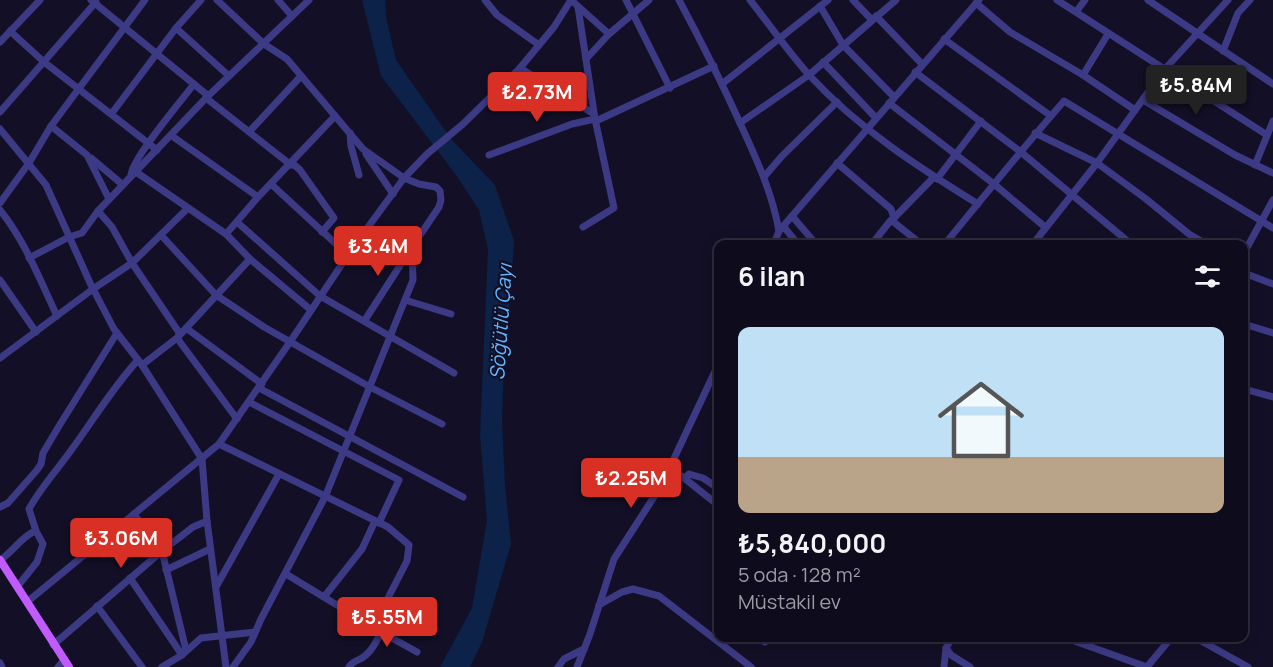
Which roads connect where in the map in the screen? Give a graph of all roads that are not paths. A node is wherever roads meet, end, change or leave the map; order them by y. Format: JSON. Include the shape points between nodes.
{"nodes":[{"id":1,"x":40,"y":0,"type":"edge"},
{"id":2,"x":145,"y":0,"type":"edge"},
{"id":3,"x":201,"y":0,"type":"edge"},
{"id":4,"x":217,"y":0,"type":"edge"},
{"id":5,"x":278,"y":0,"type":"edge"},
{"id":6,"x":309,"y":0,"type":"edge"},
{"id":7,"x":485,"y":0,"type":"edge"},
{"id":8,"x":626,"y":0,"type":"edge"},
{"id":9,"x":649,"y":0,"type":"edge"},
{"id":10,"x":679,"y":0,"type":"edge"},
{"id":11,"x":750,"y":0,"type":"edge"},
{"id":12,"x":828,"y":0,"type":"edge"},
{"id":13,"x":853,"y":0,"type":"edge"},
{"id":14,"x":896,"y":0,"type":"edge"},
{"id":15,"x":1057,"y":0,"type":"edge"},
{"id":16,"x":1084,"y":0,"type":"edge"},
{"id":17,"x":1148,"y":0,"type":"edge"},
{"id":18,"x":1228,"y":0,"type":"edge"},
{"id":19,"x":1250,"y":0,"type":"edge"},
{"id":20,"x":94,"y":1,"type":"edge"},
{"id":21,"x":977,"y":2,"type":"edge"},
{"id":22,"x":820,"y":6,"type":"junction"},
{"id":23,"x":578,"y":7,"type":"junction"},
{"id":24,"x":1076,"y":12,"type":"junction"},
{"id":25,"x":633,"y":15,"type":"junction"},
{"id":26,"x":292,"y":16,"type":"junction"},
{"id":27,"x":874,"y":18,"type":"junction"},
{"id":28,"x":125,"y":28,"type":"junction"},
{"id":29,"x":177,"y":28,"type":"junction"},
{"id":30,"x":10,"y":31,"type":"junction"},
{"id":31,"x":1197,"y":32,"type":"junction"},
{"id":32,"x":609,"y":33,"type":"junction"},
{"id":33,"x":1108,"y":34,"type":"junction"},
{"id":34,"x":780,"y":38,"type":"junction"},
{"id":35,"x":944,"y":39,"type":"junction"},
{"id":36,"x":0,"y":42,"type":"edge"},
{"id":37,"x":264,"y":44,"type":"junction"},
{"id":38,"x":539,"y":45,"type":"junction"},
{"id":39,"x":843,"y":45,"type":"junction"},
{"id":40,"x":1223,"y":51,"type":"junction"},
{"id":41,"x":158,"y":54,"type":"junction"},
{"id":42,"x":586,"y":58,"type":"junction"},
{"id":43,"x":44,"y":62,"type":"junction"},
{"id":44,"x":823,"y":62,"type":"junction"},
{"id":45,"x":922,"y":64,"type":"junction"},
{"id":46,"x":714,"y":66,"type":"junction"},
{"id":47,"x":520,"y":68,"type":"junction"},
{"id":48,"x":1164,"y":70,"type":"junction"},
{"id":49,"x":915,"y":72,"type":"junction"},
{"id":50,"x":809,"y":75,"type":"junction"},
{"id":51,"x":1083,"y":75,"type":"junction"},
{"id":52,"x":229,"y":76,"type":"junction"},
{"id":53,"x":302,"y":76,"type":"junction"},
{"id":54,"x":194,"y":84,"type":"junction"},
{"id":55,"x":722,"y":84,"type":"junction"},
{"id":56,"x":1273,"y":84,"type":"edge"},
{"id":57,"x":79,"y":88,"type":"junction"},
{"id":58,"x":670,"y":88,"type":"junction"},
{"id":59,"x":206,"y":98,"type":"junction"},
{"id":60,"x":892,"y":100,"type":"junction"},
{"id":61,"x":1143,"y":100,"type":"junction"},
{"id":62,"x":837,"y":102,"type":"junction"},
{"id":63,"x":1135,"y":110,"type":"junction"},
{"id":64,"x":0,"y":112,"type":"edge"},
{"id":65,"x":112,"y":113,"type":"junction"},
{"id":66,"x":335,"y":116,"type":"junction"},
{"id":67,"x":1051,"y":116,"type":"junction"},
{"id":68,"x":595,"y":118,"type":"junction"},
{"id":69,"x":876,"y":118,"type":"junction"},
{"id":70,"x":981,"y":121,"type":"junction"},
{"id":71,"x":1273,"y":121,"type":"edge"},
{"id":72,"x":740,"y":123,"type":"junction"},
{"id":73,"x":51,"y":126,"type":"junction"},
{"id":74,"x":0,"y":129,"type":"edge"},
{"id":75,"x":866,"y":129,"type":"junction"},
{"id":76,"x":249,"y":132,"type":"junction"},
{"id":77,"x":350,"y":133,"type":"junction"},
{"id":78,"x":1035,"y":133,"type":"junction"},
{"id":79,"x":1117,"y":134,"type":"junction"},
{"id":80,"x":1267,"y":135,"type":"junction"},
{"id":81,"x":172,"y":136,"type":"junction"},
{"id":82,"x":149,"y":143,"type":"junction"},
{"id":83,"x":363,"y":149,"type":"junction"},
{"id":84,"x":158,"y":150,"type":"junction"},
{"id":85,"x":1022,"y":153,"type":"junction"},
{"id":86,"x":87,"y":155,"type":"junction"},
{"id":87,"x":489,"y":155,"type":"dead end"},
{"id":88,"x":955,"y":155,"type":"junction"},
{"id":89,"x":29,"y":163,"type":"junction"},
{"id":90,"x":1097,"y":163,"type":"junction"},
{"id":91,"x":291,"y":164,"type":"junction"},
{"id":92,"x":837,"y":164,"type":"junction"},
{"id":93,"x":1255,"y":165,"type":"junction"},
{"id":94,"x":1273,"y":173,"type":"edge"},
{"id":95,"x":133,"y":174,"type":"junction"},
{"id":96,"x":358,"y":175,"type":"dead end"},
{"id":97,"x":764,"y":177,"type":"junction"},
{"id":98,"x":404,"y":178,"type":"junction"},
{"id":99,"x":935,"y":178,"type":"junction"},
{"id":100,"x":271,"y":184,"type":"junction"},
{"id":101,"x":994,"y":184,"type":"junction"},
{"id":102,"x":123,"y":185,"type":"junction"},
{"id":103,"x":393,"y":194,"type":"junction"},
{"id":104,"x":1072,"y":195,"type":"junction"},
{"id":105,"x":258,"y":198,"type":"junction"},
{"id":106,"x":109,"y":199,"type":"junction"},
{"id":107,"x":1273,"y":200,"type":"edge"},
{"id":108,"x":0,"y":203,"type":"edge"},
{"id":109,"x":978,"y":204,"type":"junction"},
{"id":110,"x":187,"y":209,"type":"junction"},
{"id":111,"x":0,"y":210,"type":"edge"},
{"id":112,"x":98,"y":211,"type":"junction"},
{"id":113,"x":792,"y":216,"type":"junction"},
{"id":114,"x":893,"y":219,"type":"junction"},
{"id":115,"x":237,"y":222,"type":"junction"},
{"id":116,"x":1262,"y":222,"type":"junction"},
{"id":117,"x":583,"y":227,"type":"dead end"},
{"id":118,"x":1045,"y":227,"type":"junction"},
{"id":119,"x":781,"y":228,"type":"junction"},
{"id":120,"x":1273,"y":228,"type":"edge"},
{"id":121,"x":322,"y":232,"type":"junction"},
{"id":122,"x":226,"y":234,"type":"junction"},
{"id":123,"x":161,"y":235,"type":"junction"},
{"id":124,"x":69,"y":237,"type":"junction"},
{"id":125,"x":776,"y":240,"type":"edge"},
{"id":126,"x":794,"y":240,"type":"edge"},
{"id":127,"x":813,"y":240,"type":"edge"},
{"id":128,"x":875,"y":240,"type":"edge"},
{"id":129,"x":917,"y":240,"type":"edge"},
{"id":130,"x":948,"y":240,"type":"edge"},
{"id":131,"x":1036,"y":240,"type":"edge"},
{"id":132,"x":1126,"y":240,"type":"edge"},
{"id":133,"x":1199,"y":240,"type":"edge"},
{"id":134,"x":1248,"y":246,"type":"edge"},
{"id":135,"x":412,"y":247,"type":"junction"},
{"id":136,"x":348,"y":255,"type":"junction"},
{"id":137,"x":29,"y":258,"type":"junction"},
{"id":138,"x":250,"y":259,"type":"junction"},
{"id":139,"x":132,"y":262,"type":"junction"},
{"id":140,"x":1248,"y":275,"type":"edge"},
{"id":141,"x":0,"y":280,"type":"edge"},
{"id":142,"x":1273,"y":284,"type":"edge"},
{"id":143,"x":93,"y":289,"type":"junction"},
{"id":144,"x":216,"y":295,"type":"junction"},
{"id":145,"x":320,"y":296,"type":"junction"},
{"id":146,"x":405,"y":300,"type":"junction"},
{"id":147,"x":311,"y":310,"type":"junction"},
{"id":148,"x":451,"y":314,"type":"dead end"},
{"id":149,"x":57,"y":316,"type":"junction"},
{"id":150,"x":365,"y":320,"type":"junction"},
{"id":151,"x":1248,"y":325,"type":"edge"},
{"id":152,"x":186,"y":328,"type":"junction"},
{"id":153,"x":36,"y":332,"type":"junction"},
{"id":154,"x":117,"y":333,"type":"junction"},
{"id":155,"x":1273,"y":333,"type":"edge"},
{"id":156,"x":178,"y":336,"type":"junction"},
{"id":157,"x":389,"y":337,"type":"junction"},
{"id":158,"x":290,"y":342,"type":"junction"},
{"id":159,"x":0,"y":358,"type":"edge"},
{"id":160,"x":140,"y":363,"type":"junction"},
{"id":161,"x":454,"y":374,"type":"dead end"},
{"id":162,"x":714,"y":374,"type":"edge"},
{"id":163,"x":260,"y":386,"type":"junction"},
{"id":164,"x":370,"y":387,"type":"junction"},
{"id":165,"x":1248,"y":390,"type":"edge"},
{"id":166,"x":1273,"y":397,"type":"edge"},
{"id":167,"x":249,"y":402,"type":"junction"},
{"id":168,"x":237,"y":419,"type":"junction"},
{"id":169,"x":442,"y":424,"type":"dead end"},
{"id":170,"x":349,"y":436,"type":"junction"},
{"id":171,"x":219,"y":444,"type":"junction"},
{"id":172,"x":343,"y":452,"type":"junction"},
{"id":173,"x":202,"y":459,"type":"junction"},
{"id":174,"x":670,"y":467,"type":"junction"},
{"id":175,"x":279,"y":474,"type":"junction"},
{"id":176,"x":685,"y":478,"type":"junction"},
{"id":177,"x":714,"y":486,"type":"edge"},
{"id":178,"x":325,"y":497,"type":"junction"},
{"id":179,"x":463,"y":497,"type":"dead end"},
{"id":180,"x":714,"y":502,"type":"edge"},
{"id":181,"x":0,"y":507,"type":"edge"},
{"id":182,"x":134,"y":514,"type":"junction"},
{"id":183,"x":207,"y":521,"type":"junction"},
{"id":184,"x":377,"y":522,"type":"junction"},
{"id":185,"x":35,"y":531,"type":"junction"},
{"id":186,"x":210,"y":549,"type":"junction"},
{"id":187,"x":162,"y":551,"type":"junction"},
{"id":188,"x":0,"y":560,"type":"edge"},
{"id":189,"x":166,"y":570,"type":"junction"},
{"id":190,"x":3,"y":571,"type":"edge"},
{"id":191,"x":286,"y":574,"type":"junction"},
{"id":192,"x":130,"y":578,"type":"junction"},
{"id":193,"x":17,"y":587,"type":"junction"},
{"id":194,"x":216,"y":588,"type":"junction"},
{"id":195,"x":324,"y":597,"type":"junction"},
{"id":196,"x":27,"y":602,"type":"junction"},
{"id":197,"x":599,"y":605,"type":"junction"},
{"id":198,"x":97,"y":606,"type":"junction"},
{"id":199,"x":373,"y":627,"type":"junction"},
{"id":200,"x":255,"y":632,"type":"junction"},
{"id":201,"x":381,"y":632,"type":"junction"},
{"id":202,"x":221,"y":635,"type":"junction"},
{"id":203,"x":714,"y":637,"type":"edge"},
{"id":204,"x":721,"y":642,"type":"edge"},
{"id":205,"x":950,"y":642,"type":"edge"},
{"id":206,"x":1077,"y":642,"type":"edge"},
{"id":207,"x":1168,"y":642,"type":"edge"},
{"id":208,"x":1203,"y":642,"type":"edge"},
{"id":209,"x":54,"y":645,"type":"junction"},
{"id":210,"x":946,"y":648,"type":"junction"},
{"id":211,"x":584,"y":649,"type":"junction"},
{"id":212,"x":184,"y":652,"type":"junction"},
{"id":213,"x":417,"y":652,"type":"dead end"},
{"id":214,"x":64,"y":665,"type":"edge"},
{"id":215,"x":142,"y":667,"type":"edge"},
{"id":216,"x":162,"y":667,"type":"edge"},
{"id":217,"x":226,"y":667,"type":"edge"},
{"id":218,"x":233,"y":667,"type":"edge"},
{"id":219,"x":349,"y":667,"type":"edge"},
{"id":220,"x":558,"y":667,"type":"edge"},
{"id":221,"x":577,"y":667,"type":"edge"},
{"id":222,"x":751,"y":667,"type":"edge"},
{"id":223,"x":944,"y":667,"type":"edge"},
{"id":224,"x":970,"y":667,"type":"edge"},
{"id":225,"x":1248,"y":667,"type":"edge"}],
"edges":[{"from":1,"to":30,"type":"street"},
{"from":2,"to":28,"type":"street"},
{"from":3,"to":29,"type":"street"},
{"from":4,"to":37,"type":"street"},
{"from":5,"to":26,"type":"street"},
{"from":6,"to":26,"type":"street"},
{"from":7,"to":38,"type":"street","via":[[497,15]]},
{"from":8,"to":25,"type":"street"},
{"from":9,"to":25,"type":"street"},
{"from":10,"to":46,"type":"street"},
{"from":11,"to":34,"type":"street"},
{"from":12,"to":22,"type":"street"},
{"from":13,"to":27,"type":"street"},
{"from":14,"to":27,"type":"street"},
{"from":15,"to":24,"type":"street"},
{"from":16,"to":24,"type":"street"},
{"from":17,"to":31,"type":"street"},
{"from":18,"to":31,"type":"street"},
{"from":19,"to":40,"type":"street","via":[[1238,13]]},
{"from":20,"to":28,"type":"street"},
{"from":20,"to":43,"type":"street"},
{"from":21,"to":35,"type":"street"},
{"from":21,"to":51,"type":"street","via":[[1010,32]]},
{"from":22,"to":34,"type":"street"},
{"from":22,"to":39,"type":"street"},
{"from":23,"to":32,"type":"street"},
{"from":23,"to":38,"type":"street","via":[[571,0]]},
{"from":23,"to":42,"type":"street"},
{"from":24,"to":33,"type":"street"},
{"from":25,"to":32,"type":"street"},
{"from":25,"to":58,"type":"street"},
{"from":26,"to":37,"type":"street"},
{"from":27,"to":39,"type":"street"},
{"from":27,"to":45,"type":"street"},
{"from":28,"to":41,"type":"street"},
{"from":28,"to":57,"type":"street"},
{"from":29,"to":41,"type":"street"},
{"from":29,"to":52,"type":"street"},
{"from":30,"to":36,"type":"street"},
{"from":30,"to":43,"type":"street"},
{"from":31,"to":40,"type":"street"},
{"from":31,"to":48,"type":"street"},
{"from":32,"to":42,"type":"street"},
{"from":33,"to":48,"type":"street"},
{"from":33,"to":51,"type":"street"},
{"from":34,"to":50,"type":"street"},
{"from":34,"to":55,"type":"street"},
{"from":35,"to":45,"type":"street"},
{"from":35,"to":67,"type":"street"},
{"from":37,"to":52,"type":"street"},
{"from":37,"to":53,"type":"street","via":[[287,59]]},
{"from":38,"to":47,"type":"street"},
{"from":39,"to":44,"type":"street"},
{"from":39,"to":60,"type":"street"},
{"from":40,"to":56,"type":"street"},
{"from":41,"to":54,"type":"street"},
{"from":41,"to":65,"type":"street"},
{"from":42,"to":68,"type":"street"},
{"from":43,"to":57,"type":"street"},
{"from":43,"to":64,"type":"street"},
{"from":44,"to":50,"type":"street"},
{"from":44,"to":69,"type":"street"},
{"from":45,"to":49,"type":"street"},
{"from":46,"to":55,"type":"street"},
{"from":46,"to":58,"type":"street"},
{"from":47,"to":68,"type":"street"},
{"from":47,"to":98,"type":"street"},
{"from":48,"to":61,"type":"street"},
{"from":48,"to":80,"type":"street"},
{"from":49,"to":60,"type":"street"},
{"from":49,"to":70,"type":"street"},
{"from":50,"to":62,"type":"street"},
{"from":50,"to":72,"type":"street"},
{"from":51,"to":63,"type":"street"},
{"from":52,"to":59,"type":"street"},
{"from":53,"to":66,"type":"street"},
{"from":53,"to":76,"type":"street"},
{"from":54,"to":59,"type":"street"},
{"from":54,"to":82,"type":"street"},
{"from":55,"to":72,"type":"street"},
{"from":57,"to":65,"type":"street"},
{"from":57,"to":73,"type":"street"},
{"from":58,"to":68,"type":"street"},
{"from":59,"to":76,"type":"street"},
{"from":59,"to":81,"type":"street"},
{"from":60,"to":69,"type":"street"},
{"from":60,"to":88,"type":"street"},
{"from":61,"to":63,"type":"street"},
{"from":61,"to":93,"type":"street"},
{"from":62,"to":75,"type":"street"},
{"from":62,"to":97,"type":"street"},
{"from":63,"to":79,"type":"street"},
{"from":65,"to":82,"type":"street"},
{"from":66,"to":77,"type":"street"},
{"from":66,"to":91,"type":"street"},
{"from":67,"to":78,"type":"street"},
{"from":67,"to":79,"type":"street","via":[[1064,101]]},
{"from":68,"to":87,"type":"street"},
{"from":68,"to":117,"type":"street","via":[[614,208]]},
{"from":69,"to":75,"type":"street"},
{"from":70,"to":85,"type":"street"},
{"from":70,"to":88,"type":"street"},
{"from":71,"to":80,"type":"street"},
{"from":72,"to":97,"type":"street"},
{"from":73,"to":86,"type":"street"},
{"from":73,"to":89,"type":"street"},
{"from":74,"to":89,"type":"street"},
{"from":75,"to":92,"type":"street"},
{"from":75,"to":99,"type":"street"},
{"from":76,"to":91,"type":"street"},
{"from":77,"to":83,"type":"street"},
{"from":77,"to":96,"type":"street"},
{"from":78,"to":85,"type":"street"},
{"from":78,"to":90,"type":"street"},
{"from":79,"to":90,"type":"street"},
{"from":79,"to":116,"type":"street"},
{"from":80,"to":93,"type":"street"},
{"from":81,"to":84,"type":"street"},
{"from":81,"to":105,"type":"street"},
{"from":82,"to":84,"type":"street"},
{"from":82,"to":95,"type":"street","via":[[131,170]]},
{"from":83,"to":98,"type":"street"},
{"from":83,"to":103,"type":"street"},
{"from":84,"to":95,"type":"street"},
{"from":85,"to":101,"type":"street"},
{"from":85,"to":104,"type":"street"},
{"from":86,"to":102,"type":"street"},
{"from":86,"to":106,"type":"street"},
{"from":88,"to":99,"type":"street"},
{"from":88,"to":101,"type":"street"},
{"from":89,"to":108,"type":"street"},
{"from":89,"to":124,"type":"street","via":[[46,185]]},
{"from":90,"to":104,"type":"street"},
{"from":90,"to":133,"type":"street"},
{"from":91,"to":100,"type":"street"},
{"from":91,"to":121,"type":"street","via":[[300,170],[334,218]]},
{"from":92,"to":113,"type":"street"},
{"from":92,"to":114,"type":"street","via":[[891,209]]},
{"from":93,"to":94,"type":"street"},
{"from":95,"to":102,"type":"street"},
{"from":95,"to":110,"type":"street"},
{"from":97,"to":119,"type":"street"},
{"from":98,"to":103,"type":"street"},
{"from":98,"to":135,"type":"street","via":[[436,187],[441,197],[439,207]]},
{"from":99,"to":109,"type":"street"},
{"from":99,"to":114,"type":"street"},
{"from":100,"to":105,"type":"street"},
{"from":100,"to":121,"type":"street"},
{"from":101,"to":109,"type":"street"},
{"from":101,"to":118,"type":"street"},
{"from":102,"to":106,"type":"street"},
{"from":103,"to":136,"type":"street"},
{"from":104,"to":118,"type":"street"},
{"from":104,"to":132,"type":"street"},
{"from":105,"to":115,"type":"street"},
{"from":106,"to":112,"type":"street"},
{"from":107,"to":116,"type":"street"},
{"from":109,"to":130,"type":"street"},
{"from":110,"to":122,"type":"street"},
{"from":110,"to":123,"type":"street"},
{"from":111,"to":137,"type":"street"},
{"from":112,"to":124,"type":"street","via":[[82,233]]},
{"from":112,"to":139,"type":"street"},
{"from":113,"to":119,"type":"street"},
{"from":113,"to":127,"type":"street"},
{"from":114,"to":128,"type":"street"},
{"from":114,"to":129,"type":"street"},
{"from":115,"to":122,"type":"street"},
{"from":115,"to":145,"type":"street"},
{"from":116,"to":120,"type":"street"},
{"from":116,"to":134,"type":"street"},
{"from":118,"to":131,"type":"street"},
{"from":119,"to":125,"type":"street"},
{"from":119,"to":126,"type":"street"},
{"from":121,"to":136,"type":"street"},
{"from":122,"to":138,"type":"street"},
{"from":123,"to":139,"type":"street"},
{"from":123,"to":144,"type":"street"},
{"from":124,"to":137,"type":"street"},
{"from":124,"to":143,"type":"street"},
{"from":135,"to":146,"type":"street","via":[[413,280]]},
{"from":135,"to":150,"type":"street"},
{"from":136,"to":145,"type":"street"},
{"from":137,"to":149,"type":"street"},
{"from":138,"to":144,"type":"street"},
{"from":138,"to":147,"type":"street"},
{"from":139,"to":143,"type":"street"},
{"from":139,"to":156,"type":"street"},
{"from":140,"to":142,"type":"street"},
{"from":141,"to":153,"type":"street"},
{"from":143,"to":149,"type":"street"},
{"from":143,"to":154,"type":"street"},
{"from":144,"to":152,"type":"street"},
{"from":144,"to":158,"type":"street"},
{"from":145,"to":147,"type":"street"},
{"from":145,"to":150,"type":"street"},
{"from":146,"to":148,"type":"street"},
{"from":146,"to":157,"type":"street"},
{"from":147,"to":158,"type":"street"},
{"from":149,"to":153,"type":"street"},
{"from":150,"to":157,"type":"street"},
{"from":151,"to":155,"type":"street"},
{"from":152,"to":156,"type":"street"},
{"from":152,"to":163,"type":"street"},
{"from":153,"to":159,"type":"street"},
{"from":154,"to":160,"type":"street"},
{"from":154,"to":181,"type":"street","via":[[43,453],[37,470]]},
{"from":156,"to":160,"type":"street"},
{"from":156,"to":168,"type":"street"},
{"from":157,"to":161,"type":"street"},
{"from":157,"to":164,"type":"street"},
{"from":158,"to":163,"type":"street"},
{"from":158,"to":164,"type":"street"},
{"from":160,"to":173,"type":"street"},
{"from":160,"to":185,"type":"street","via":[[121,379],[39,491],[29,509]]},
{"from":162,"to":174,"type":"street"},
{"from":163,"to":167,"type":"street"},
{"from":163,"to":170,"type":"street"},
{"from":164,"to":169,"type":"street"},
{"from":164,"to":170,"type":"street"},
{"from":165,"to":166,"type":"street"},
{"from":167,"to":168,"type":"street"},
{"from":167,"to":172,"type":"street"},
{"from":168,"to":171,"type":"street"},
{"from":170,"to":172,"type":"street"},
{"from":170,"to":179,"type":"street"},
{"from":171,"to":173,"type":"street"},
{"from":171,"to":175,"type":"street"},
{"from":172,"to":178,"type":"street"},
{"from":172,"to":184,"type":"street","via":[[399,480]]},
{"from":173,"to":182,"type":"street"},
{"from":173,"to":183,"type":"street"},
{"from":174,"to":176,"type":"street"},
{"from":174,"to":197,"type":"street","via":[[614,560]]},
{"from":175,"to":178,"type":"street"},
{"from":175,"to":194,"type":"street"},
{"from":176,"to":177,"type":"street","via":[[694,475]]},
{"from":176,"to":180,"type":"street"},
{"from":178,"to":184,"type":"street"},
{"from":178,"to":191,"type":"street"},
{"from":182,"to":187,"type":"street"},
{"from":182,"to":196,"type":"street"},
{"from":183,"to":186,"type":"street"},
{"from":183,"to":187,"type":"street"},
{"from":184,"to":195,"type":"street","via":[[362,549]]},
{"from":184,"to":199,"type":"street","via":[[409,545],[407,561]]},
{"from":185,"to":188,"type":"street","via":[[23,536]]},
{"from":185,"to":193,"type":"street","via":[[43,544],[40,555]]},
{"from":186,"to":189,"type":"street"},
{"from":186,"to":194,"type":"street"},
{"from":187,"to":189,"type":"street"},
{"from":187,"to":192,"type":"street"},
{"from":188,"to":190,"type":"main road"},
{"from":189,"to":212,"type":"street"},
{"from":190,"to":193,"type":"main road"},
{"from":191,"to":195,"type":"street"},
{"from":191,"to":200,"type":"street"},
{"from":192,"to":198,"type":"street"},
{"from":192,"to":212,"type":"street"},
{"from":193,"to":196,"type":"main road"},
{"from":194,"to":202,"type":"street"},
{"from":195,"to":199,"type":"street"},
{"from":196,"to":209,"type":"main road"},
{"from":197,"to":203,"type":"street","via":[[622,592],[644,591],[659,596]]},
{"from":197,"to":211,"type":"street"},
{"from":198,"to":209,"type":"street"},
{"from":198,"to":215,"type":"street"},
{"from":199,"to":201,"type":"street"},
{"from":200,"to":202,"type":"street"},
{"from":200,"to":218,"type":"street"},
{"from":201,"to":213,"type":"street"},
{"from":201,"to":219,"type":"street","via":[[365,657]]},
{"from":202,"to":212,"type":"street","via":[[201,638]]},
{"from":202,"to":217,"type":"street"},
{"from":204,"to":222,"type":"street"},
{"from":205,"to":210,"type":"street"},
{"from":206,"to":207,"type":"street","via":[[1147,667]]},
{"from":208,"to":225,"type":"street"},
{"from":209,"to":214,"type":"main road"},
{"from":210,"to":223,"type":"street"},
{"from":210,"to":224,"type":"street"},
{"from":211,"to":220,"type":"street","via":[[564,658]]},
{"from":211,"to":221,"type":"street"},
{"from":212,"to":216,"type":"street"}]}
